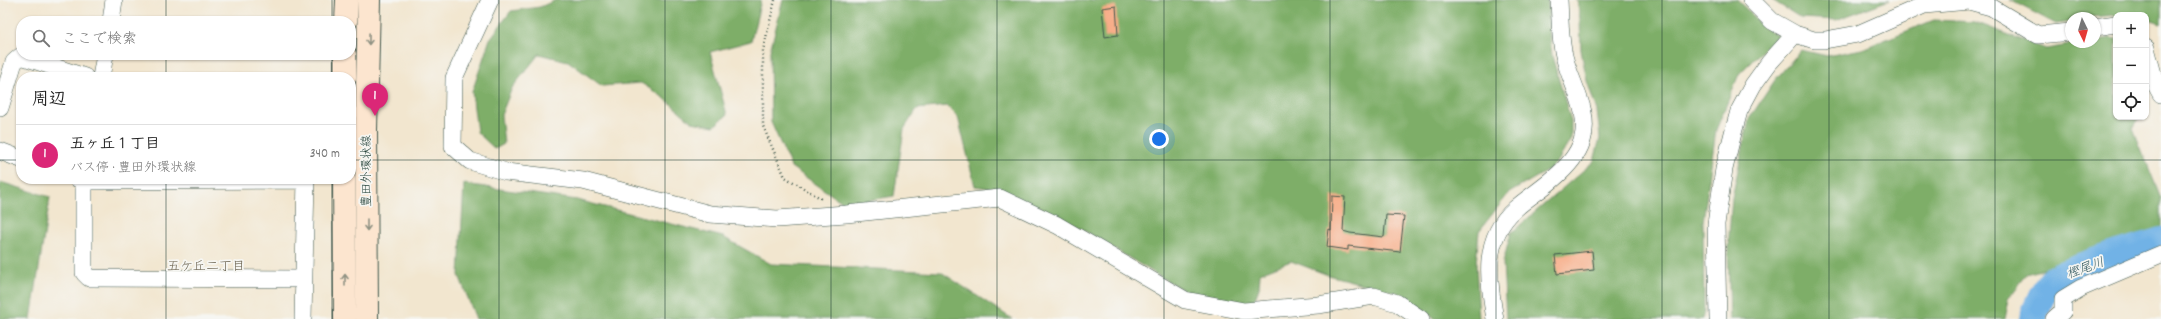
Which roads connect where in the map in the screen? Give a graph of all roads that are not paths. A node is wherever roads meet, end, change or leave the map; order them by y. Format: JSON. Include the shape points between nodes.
{"nodes":[{"id":1,"x":114,"y":0,"type":"edge"},
{"id":2,"x":347,"y":0,"type":"edge"},
{"id":3,"x":369,"y":0,"type":"edge"},
{"id":4,"x":490,"y":0,"type":"edge"},
{"id":5,"x":1560,"y":0,"type":"edge"},
{"id":6,"x":1751,"y":0,"type":"edge"},
{"id":7,"x":111,"y":16,"type":"edge"},
{"id":8,"x":346,"y":16,"type":"edge"},
{"id":9,"x":2113,"y":24,"type":"edge"},
{"id":10,"x":2101,"y":26,"type":"edge"},
{"id":11,"x":2065,"y":32,"type":"edge"},
{"id":12,"x":1795,"y":34,"type":"junction"},
{"id":13,"x":2149,"y":59,"type":"edge"},
{"id":14,"x":16,"y":60,"type":"edge"},
{"id":15,"x":33,"y":60,"type":"edge"},
{"id":16,"x":104,"y":60,"type":"edge"},
{"id":17,"x":345,"y":60,"type":"edge"},
{"id":18,"x":70,"y":72,"type":"edge"},
{"id":19,"x":102,"y":72,"type":"edge"},
{"id":20,"x":345,"y":72,"type":"edge"},
{"id":21,"x":2161,"y":94,"type":"edge"},
{"id":22,"x":0,"y":108,"type":"edge"},
{"id":23,"x":0,"y":151,"type":"edge"},
{"id":24,"x":16,"y":157,"type":"edge"},
{"id":25,"x":81,"y":184,"type":"edge"},
{"id":26,"x":306,"y":184,"type":"edge"},
{"id":27,"x":344,"y":184,"type":"edge"},
{"id":28,"x":2161,"y":254,"type":"edge"},
{"id":29,"x":304,"y":278,"type":"junction"},
{"id":30,"x":303,"y":319,"type":"edge"},
{"id":31,"x":346,"y":319,"type":"edge"},
{"id":32,"x":367,"y":319,"type":"edge"},
{"id":33,"x":1421,"y":319,"type":"edge"},
{"id":34,"x":1495,"y":319,"type":"edge"},
{"id":35,"x":1718,"y":319,"type":"edge"},
{"id":36,"x":2054,"y":319,"type":"edge"}],
"edges":[{"from":1,"to":7,"type":"street"},
{"from":2,"to":8,"type":"street"},
{"from":3,"to":32,"type":"street","name":"豊田外環状線","one_way":true,"via":[[366,130]]},
{"from":4,"to":33,"type":"street","via":[[454,78],[454,146],[470,161],[506,172],[584,181],[710,214],[777,219],[1000,198],[1057,225],[1185,300],[1244,311],[1318,305],[1374,296],[1397,303]]},
{"from":5,"to":34,"type":"street","via":[[1563,52],[1582,108],[1585,128],[1582,142],[1564,170],[1513,210],[1502,223],[1491,244],[1488,266]]},
{"from":6,"to":12,"type":"street","via":[[1772,21]]},
{"from":9,"to":10,"type":"street"},
{"from":11,"to":12,"type":"street","via":[[2038,34],[1991,7],[1968,1],[1924,5],[1858,34],[1814,40]]},
{"from":12,"to":35,"type":"street","via":[[1753,85],[1739,111],[1733,133],[1724,169],[1716,224]]},
{"from":13,"to":21,"type":"street","via":[[2156,86]]},
{"from":14,"to":22,"type":"street"},
{"from":15,"to":18,"type":"street"},
{"from":16,"to":19,"type":"street"},
{"from":17,"to":20,"type":"street"},
{"from":23,"to":24,"type":"street"},
{"from":25,"to":29,"type":"street","via":[[84,273],[89,278]]},
{"from":26,"to":29,"type":"street"},
{"from":31,"to":27,"type":"street","name":"豊田外環状線","one_way":true},
{"from":28,"to":36,"type":"street","via":[[2081,288],[2063,299],[2063,310]]},
{"from":29,"to":30,"type":"street"}]}
